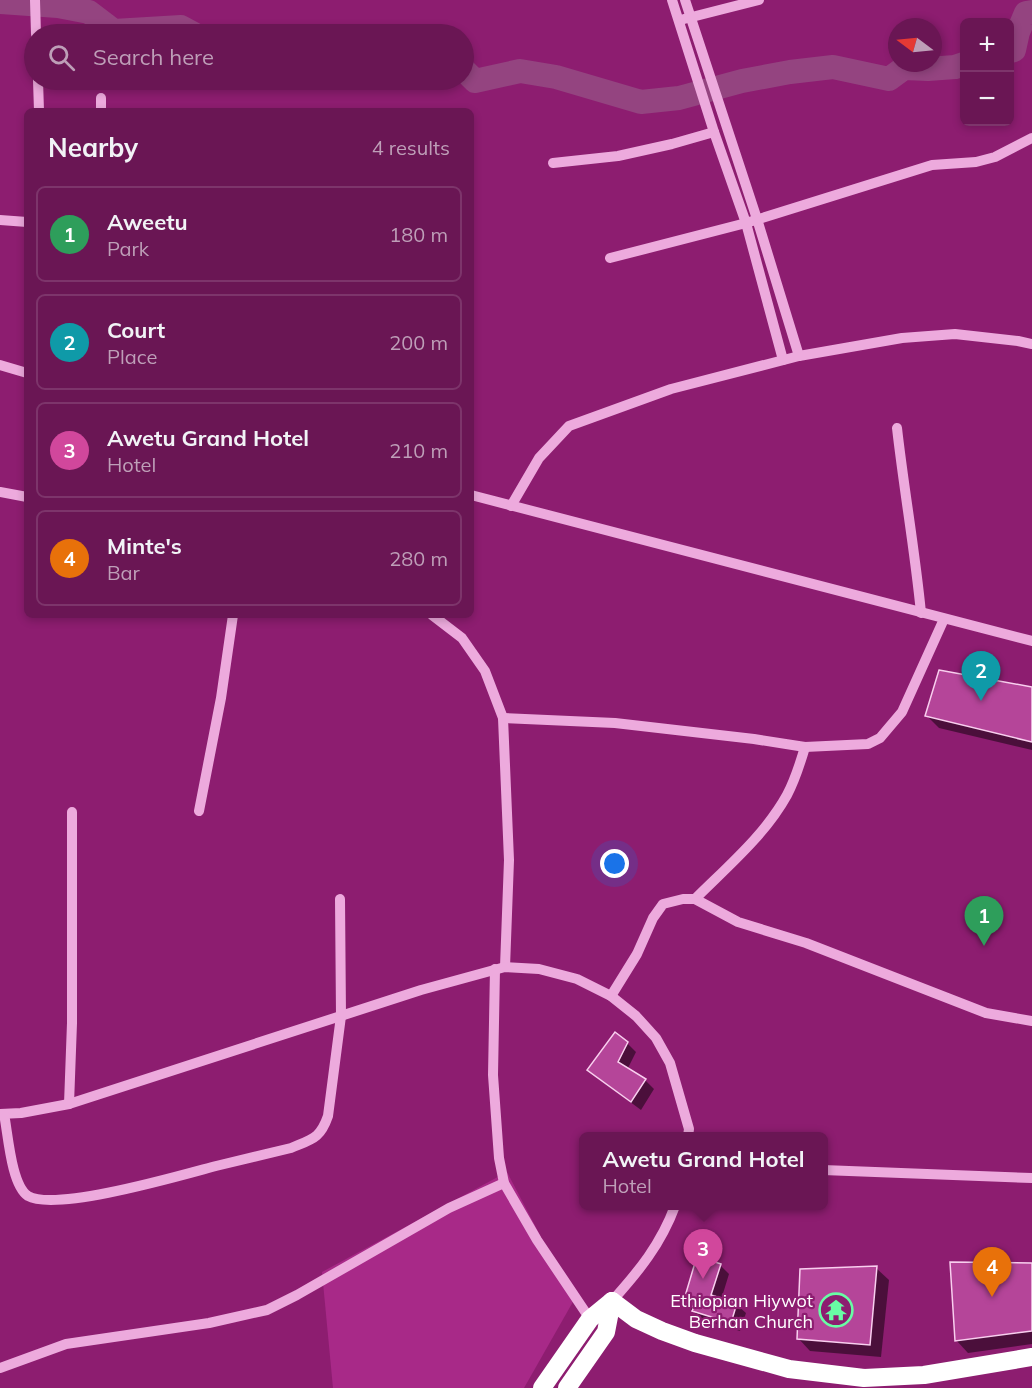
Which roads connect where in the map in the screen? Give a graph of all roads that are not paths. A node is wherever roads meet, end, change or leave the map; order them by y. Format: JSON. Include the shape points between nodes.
{"nodes":[{"id":1,"x":35,"y":0,"type":"edge"},
{"id":2,"x":672,"y":0,"type":"edge"},
{"id":3,"x":685,"y":0,"type":"edge"},
{"id":4,"x":759,"y":0,"type":"edge"},
{"id":5,"x":690,"y":16,"type":"junction"},
{"id":6,"x":679,"y":21,"type":"junction"},
{"id":7,"x":36,"y":24,"type":"edge"},
{"id":8,"x":38,"y":90,"type":"edge"},
{"id":9,"x":101,"y":98,"type":"dead end"},
{"id":10,"x":39,"y":108,"type":"edge"},
{"id":11,"x":101,"y":108,"type":"edge"},
{"id":12,"x":714,"y":132,"type":"junction"},
{"id":13,"x":1032,"y":138,"type":"edge"},
{"id":14,"x":553,"y":163,"type":"dead end"},
{"id":15,"x":757,"y":219,"type":"junction"},
{"id":16,"x":0,"y":220,"type":"edge"},
{"id":17,"x":24,"y":222,"type":"edge"},
{"id":18,"x":746,"y":223,"type":"junction"},
{"id":19,"x":610,"y":258,"type":"dead end"},
{"id":20,"x":1032,"y":344,"type":"edge"},
{"id":21,"x":799,"y":356,"type":"junction"},
{"id":22,"x":783,"y":360,"type":"junction"},
{"id":23,"x":0,"y":365,"type":"edge"},
{"id":24,"x":24,"y":372,"type":"edge"},
{"id":25,"x":897,"y":428,"type":"dead end"},
{"id":26,"x":0,"y":492,"type":"edge"},
{"id":27,"x":24,"y":496,"type":"edge"},
{"id":28,"x":474,"y":496,"type":"edge"},
{"id":29,"x":511,"y":506,"type":"junction"},
{"id":30,"x":921,"y":613,"type":"junction"},
{"id":31,"x":233,"y":618,"type":"edge"},
{"id":32,"x":436,"y":618,"type":"edge"},
{"id":33,"x":944,"y":619,"type":"junction"},
{"id":34,"x":1032,"y":641,"type":"edge"},
{"id":35,"x":503,"y":718,"type":"junction"},
{"id":36,"x":805,"y":747,"type":"junction"},
{"id":37,"x":199,"y":811,"type":"dead end"},
{"id":38,"x":72,"y":812,"type":"dead end"},
{"id":39,"x":340,"y":899,"type":"dead end"},
{"id":40,"x":695,"y":899,"type":"junction"},
{"id":41,"x":500,"y":968,"type":"junction"},
{"id":42,"x":611,"y":996,"type":"junction"},
{"id":43,"x":341,"y":1016,"type":"junction"},
{"id":44,"x":1032,"y":1021,"type":"edge"},
{"id":45,"x":69,"y":1104,"type":"junction"},
{"id":46,"x":2,"y":1114,"type":"edge"},
{"id":47,"x":689,"y":1132,"type":"edge"},
{"id":48,"x":828,"y":1170,"type":"edge"},
{"id":49,"x":1032,"y":1179,"type":"edge"},
{"id":50,"x":504,"y":1183,"type":"junction"},
{"id":51,"x":674,"y":1210,"type":"edge"},
{"id":52,"x":612,"y":1301,"type":"junction"},
{"id":53,"x":590,"y":1319,"type":"junction"},
{"id":54,"x":1032,"y":1357,"type":"edge"},
{"id":55,"x":0,"y":1368,"type":"edge"},
{"id":56,"x":542,"y":1388,"type":"edge"},
{"id":57,"x":567,"y":1388,"type":"edge"}],
"edges":[{"from":1,"to":7,"type":"street"},
{"from":2,"to":6,"type":"street"},
{"from":3,"to":5,"type":"street"},
{"from":4,"to":5,"type":"street"},
{"from":5,"to":6,"type":"street"},
{"from":5,"to":15,"type":"street"},
{"from":6,"to":12,"type":"street"},
{"from":8,"to":10,"type":"street"},
{"from":9,"to":11,"type":"street"},
{"from":12,"to":14,"type":"street","via":[[618,156]]},
{"from":12,"to":18,"type":"street"},
{"from":13,"to":15,"type":"street","via":[[995,157],[932,165]]},
{"from":15,"to":18,"type":"street"},
{"from":15,"to":21,"type":"street"},
{"from":16,"to":17,"type":"street"},
{"from":18,"to":19,"type":"street"},
{"from":18,"to":22,"type":"street"},
{"from":20,"to":21,"type":"street","via":[[955,334],[902,338]]},
{"from":21,"to":22,"type":"street"},
{"from":22,"to":29,"type":"street","via":[[671,389],[568,426],[539,458]]},
{"from":23,"to":24,"type":"street"},
{"from":25,"to":30,"type":"street"},
{"from":26,"to":27,"type":"street"},
{"from":28,"to":29,"type":"street"},
{"from":29,"to":30,"type":"street"},
{"from":30,"to":33,"type":"street"},
{"from":31,"to":37,"type":"street"},
{"from":32,"to":35,"type":"street","via":[[462,638],[485,671]]},
{"from":33,"to":34,"type":"street"},
{"from":33,"to":36,"type":"street","via":[[902,712],[880,738],[853,746]]},
{"from":35,"to":36,"type":"street","via":[[615,723]]},
{"from":35,"to":41,"type":"street","via":[[509,860]]},
{"from":36,"to":40,"type":"street","via":[[786,797],[770,820]]},
{"from":38,"to":45,"type":"street"},
{"from":39,"to":43,"type":"street"},
{"from":40,"to":42,"type":"street","via":[[663,904]]},
{"from":40,"to":44,"type":"street","via":[[738,922],[806,943],[986,1013]]},
{"from":41,"to":42,"type":"street","via":[[539,969],[577,980]]},
{"from":41,"to":43,"type":"street"},
{"from":41,"to":50,"type":"street","via":[[493,1075],[498,1158]]},
{"from":42,"to":47,"type":"street","via":[[656,1038],[670,1063]]},
{"from":43,"to":45,"type":"street"},
{"from":43,"to":46,"type":"street","via":[[332,1098],[323,1130],[291,1148],[129,1189],[64,1200],[38,1199],[28,1196],[20,1186]]},
{"from":45,"to":46,"type":"street"},
{"from":48,"to":49,"type":"street"},
{"from":50,"to":53,"type":"street"},
{"from":50,"to":55,"type":"street","via":[[449,1208],[267,1310],[209,1323],[66,1344]]},
{"from":51,"to":52,"type":"street","via":[[666,1231]]},
{"from":52,"to":53,"type":"highway"},
{"from":52,"to":54,"type":"highway","via":[[662,1331],[789,1369],[888,1377]]},
{"from":52,"to":57,"type":"highway","via":[[606,1332]]},
{"from":53,"to":56,"type":"highway"}]}
